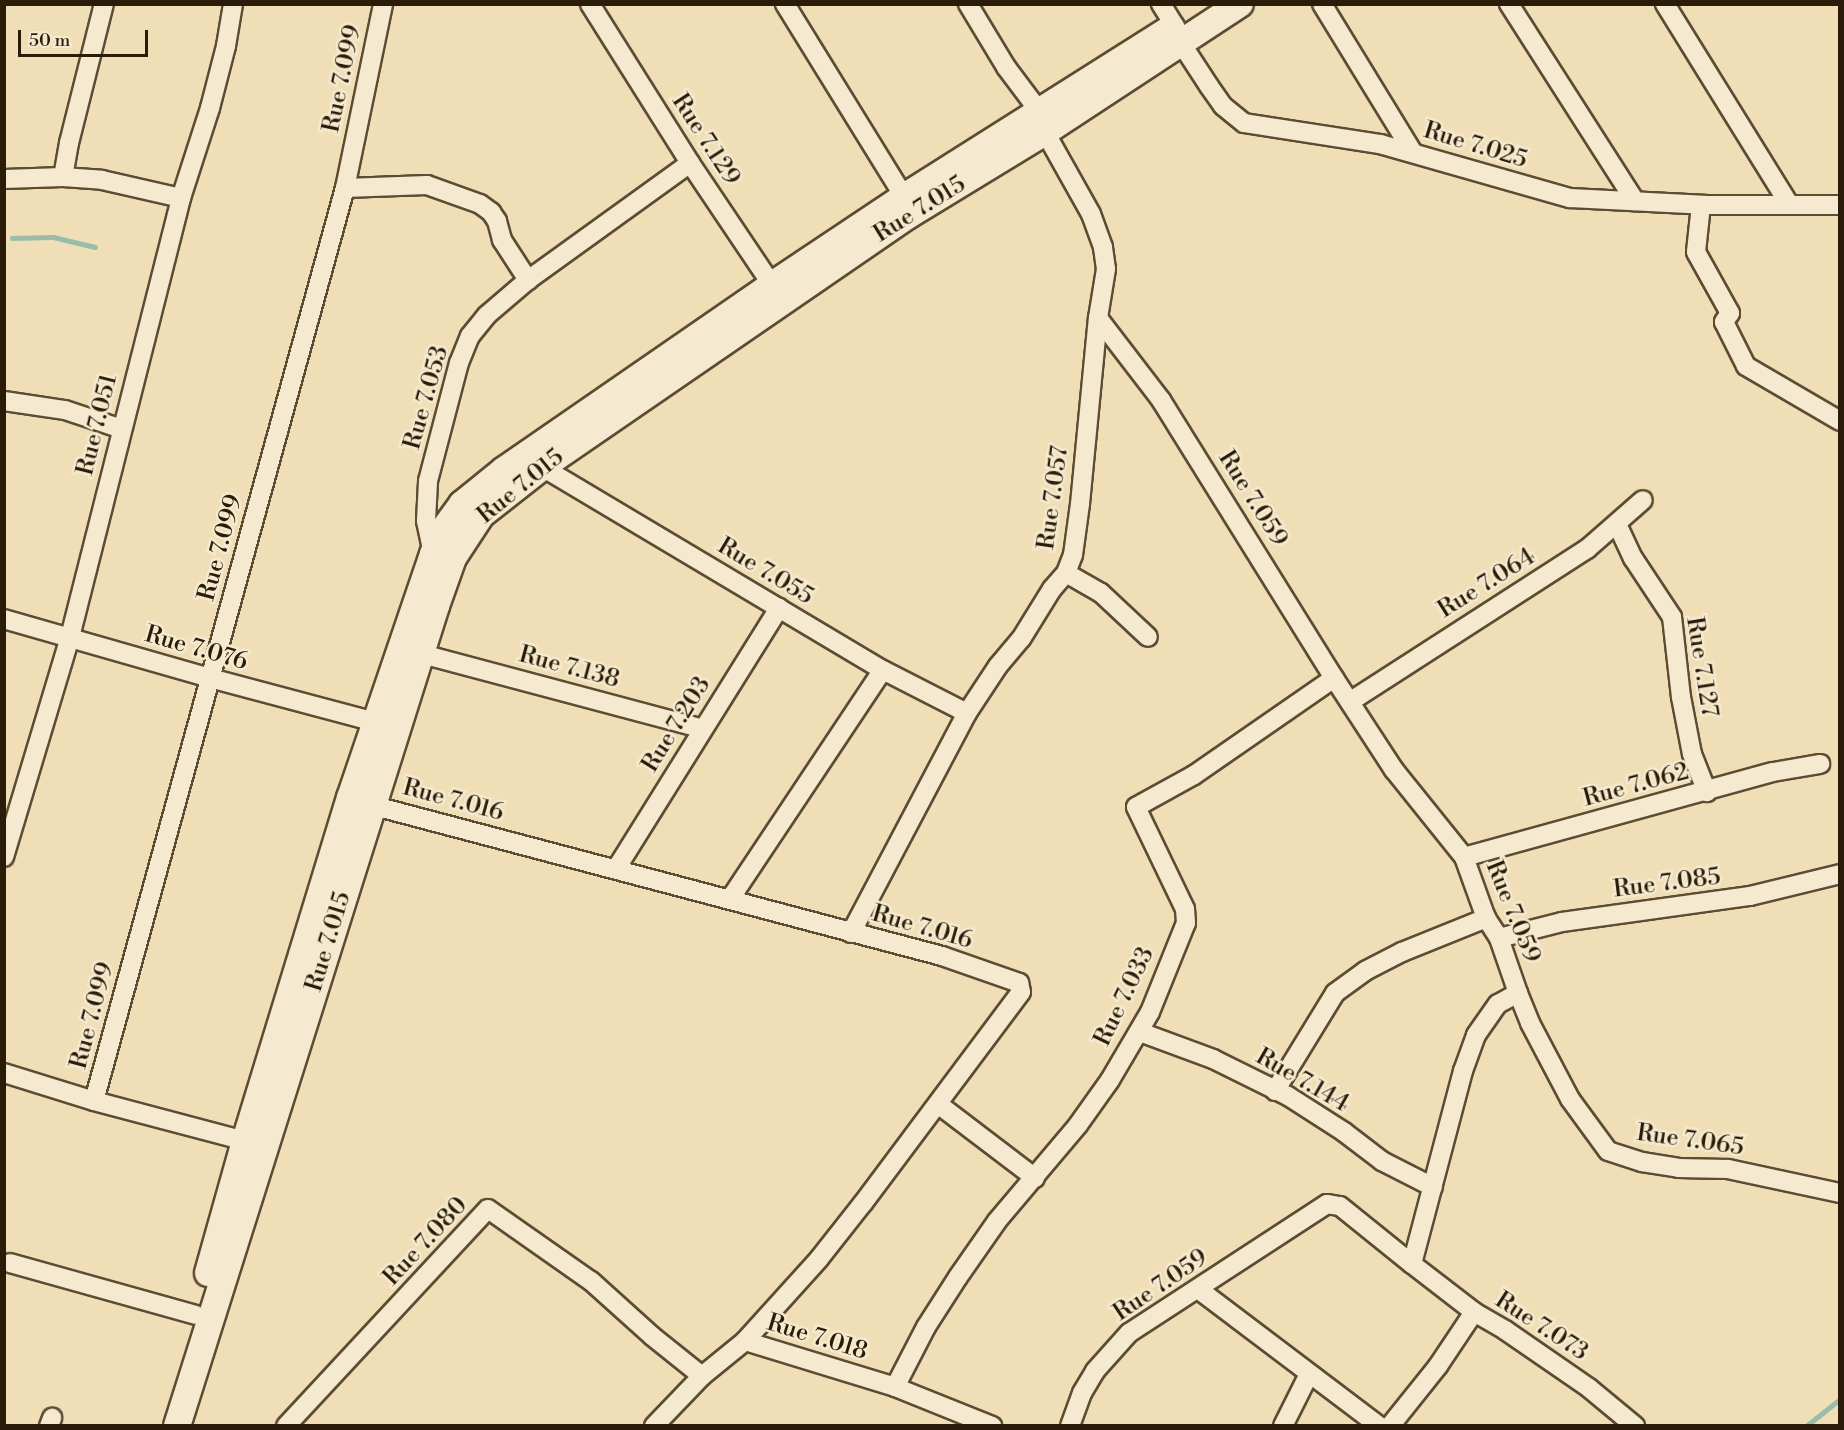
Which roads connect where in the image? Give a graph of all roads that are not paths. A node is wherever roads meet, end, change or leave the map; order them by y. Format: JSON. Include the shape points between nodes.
{"nodes":[{"id":1,"x":104,"y":4,"type":"edge"},
{"id":2,"x":233,"y":4,"type":"edge"},
{"id":3,"x":383,"y":4,"type":"edge"},
{"id":4,"x":590,"y":4,"type":"edge"},
{"id":5,"x":785,"y":4,"type":"edge"},
{"id":6,"x":968,"y":4,"type":"edge"},
{"id":7,"x":1161,"y":4,"type":"edge"},
{"id":8,"x":1208,"y":4,"type":"edge"},
{"id":9,"x":1239,"y":4,"type":"edge"},
{"id":10,"x":1322,"y":4,"type":"edge"},
{"id":11,"x":1509,"y":4,"type":"edge"},
{"id":12,"x":1665,"y":4,"type":"edge"},
{"id":13,"x":1178,"y":35,"type":"junction"},
{"id":14,"x":1042,"y":122,"type":"junction"},
{"id":15,"x":1413,"y":152,"type":"junction"},
{"id":16,"x":690,"y":163,"type":"junction"},
{"id":17,"x":63,"y":177,"type":"junction"},
{"id":18,"x":4,"y":179,"type":"edge"},
{"id":19,"x":345,"y":188,"type":"junction"},
{"id":20,"x":181,"y":198,"type":"junction"},
{"id":21,"x":1635,"y":201,"type":"junction"},
{"id":22,"x":1701,"y":204,"type":"junction"},
{"id":23,"x":1789,"y":204,"type":"junction"},
{"id":24,"x":1839,"y":205,"type":"edge"},
{"id":25,"x":907,"y":206,"type":"junction"},
{"id":26,"x":528,"y":280,"type":"junction"},
{"id":27,"x":776,"y":294,"type":"junction"},
{"id":28,"x":1098,"y":318,"type":"junction"},
{"id":29,"x":4,"y":401,"type":"edge"},
{"id":30,"x":1839,"y":421,"type":"edge"},
{"id":31,"x":122,"y":429,"type":"junction"},
{"id":32,"x":542,"y":467,"type":"junction"},
{"id":33,"x":1642,"y":500,"type":"dead end"},
{"id":34,"x":1617,"y":524,"type":"junction"},
{"id":35,"x":432,"y":554,"type":"junction"},
{"id":36,"x":1066,"y":573,"type":"junction"},
{"id":37,"x":779,"y":608,"type":"junction"},
{"id":38,"x":4,"y":619,"type":"edge"},
{"id":39,"x":70,"y":637,"type":"junction"},
{"id":40,"x":1148,"y":637,"type":"dead end"},
{"id":41,"x":422,"y":654,"type":"junction"},
{"id":42,"x":884,"y":670,"type":"junction"},
{"id":43,"x":210,"y":678,"type":"junction"},
{"id":44,"x":1334,"y":678,"type":"junction"},
{"id":45,"x":1351,"y":701,"type":"junction"},
{"id":46,"x":967,"y":713,"type":"junction"},
{"id":47,"x":375,"y":722,"type":"junction"},
{"id":48,"x":703,"y":729,"type":"junction"},
{"id":49,"x":1820,"y":764,"type":"dead end"},
{"id":50,"x":1707,"y":792,"type":"junction"},
{"id":51,"x":371,"y":805,"type":"junction"},
{"id":52,"x":4,"y":857,"type":"edge"},
{"id":53,"x":1464,"y":857,"type":"junction"},
{"id":54,"x":616,"y":869,"type":"junction"},
{"id":55,"x":1839,"y":874,"type":"edge"},
{"id":56,"x":730,"y":899,"type":"junction"},
{"id":57,"x":1486,"y":918,"type":"junction"},
{"id":58,"x":851,"y":933,"type":"junction"},
{"id":59,"x":1499,"y":938,"type":"junction"},
{"id":60,"x":1518,"y":993,"type":"junction"},
{"id":61,"x":1140,"y":1032,"type":"junction"},
{"id":62,"x":4,"y":1073,"type":"edge"},
{"id":63,"x":1275,"y":1091,"type":"junction"},
{"id":64,"x":94,"y":1101,"type":"junction"},
{"id":65,"x":938,"y":1104,"type":"junction"},
{"id":66,"x":245,"y":1141,"type":"junction"},
{"id":67,"x":1035,"y":1178,"type":"junction"},
{"id":68,"x":1433,"y":1187,"type":"junction"},
{"id":69,"x":1839,"y":1193,"type":"edge"},
{"id":70,"x":10,"y":1263,"type":"dead end"},
{"id":71,"x":1412,"y":1264,"type":"junction"},
{"id":72,"x":1198,"y":1289,"type":"junction"},
{"id":73,"x":1474,"y":1312,"type":"junction"},
{"id":74,"x":196,"y":1315,"type":"junction"},
{"id":75,"x":745,"y":1341,"type":"junction"},
{"id":76,"x":1309,"y":1374,"type":"junction"},
{"id":77,"x":702,"y":1376,"type":"junction"},
{"id":78,"x":895,"y":1387,"type":"junction"},
{"id":79,"x":160,"y":1425,"type":"edge"},
{"id":80,"x":177,"y":1425,"type":"edge"},
{"id":81,"x":286,"y":1425,"type":"edge"},
{"id":82,"x":654,"y":1425,"type":"edge"},
{"id":83,"x":992,"y":1425,"type":"edge"},
{"id":84,"x":1070,"y":1425,"type":"edge"},
{"id":85,"x":1283,"y":1425,"type":"edge"},
{"id":86,"x":1379,"y":1425,"type":"edge"},
{"id":87,"x":1390,"y":1425,"type":"edge"},
{"id":88,"x":1635,"y":1425,"type":"edge"}],
"edges":[{"from":1,"to":17,"type":"street"},
{"from":2,"to":20,"type":"street","name":"Rue 7.051","via":[[210,108]]},
{"from":3,"to":19,"type":"street","name":"Rue 7.099"},
{"from":4,"to":16,"type":"street","name":"Rue 7.129"},
{"from":5,"to":25,"type":"street"},
{"from":6,"to":14,"type":"street","name":"Rue 7.057"},
{"from":7,"to":13,"type":"street","name":"Rue 7.025"},
{"from":8,"to":13,"type":"main road","name":"Rue 7.015"},
{"from":9,"to":13,"type":"main road","name":"Rue 7.015"},
{"from":10,"to":15,"type":"street"},
{"from":11,"to":21,"type":"street"},
{"from":12,"to":23,"type":"street"},
{"from":13,"to":14,"type":"main road","name":"Rue 7.015"},
{"from":13,"to":15,"type":"street","name":"Rue 7.025","via":[[1223,106],[1244,123],[1347,137]]},
{"from":14,"to":25,"type":"main road","name":"Rue 7.015"},
{"from":14,"to":28,"type":"street","name":"Rue 7.057","via":[[1091,214],[1103,247],[1106,269]]},
{"from":15,"to":21,"type":"street","name":"Rue 7.025","via":[[1570,198]]},
{"from":16,"to":26,"type":"street","name":"Rue 7.053"},
{"from":16,"to":27,"type":"street","name":"Rue 7.129"},
{"from":17,"to":18,"type":"street"},
{"from":17,"to":20,"type":"street","via":[[102,180]]},
{"from":19,"to":26,"type":"street","via":[[427,185],[480,204],[497,221],[502,240]]},
{"from":19,"to":43,"type":"street","name":"Rue 7.099"},
{"from":20,"to":31,"type":"street","name":"Rue 7.051"},
{"from":21,"to":22,"type":"street","name":"Rue 7.025"},
{"from":22,"to":23,"type":"street","name":"Rue 7.025"},
{"from":22,"to":30,"type":"street","via":[[1696,252],[1730,313],[1724,322],[1746,366]]},
{"from":23,"to":24,"type":"street","name":"Rue 7.025"},
{"from":25,"to":27,"type":"main road","name":"Rue 7.015"},
{"from":26,"to":35,"type":"street","name":"Rue 7.053","via":[[487,315],[470,336],[459,363],[426,498]]},
{"from":27,"to":32,"type":"main road","name":"Rue 7.015"},
{"from":27,"to":35,"type":"main road","name":"Rue 7.015","via":[[504,470],[462,504]]},
{"from":28,"to":36,"type":"street","name":"Rue 7.057","via":[[1080,504],[1073,555]]},
{"from":28,"to":44,"type":"street","name":"Rue 7.059","via":[[1161,400]]},
{"from":29,"to":31,"type":"street","via":[[65,410]]},
{"from":31,"to":39,"type":"street","name":"Rue 7.051"},
{"from":32,"to":37,"type":"street","name":"Rue 7.055"},
{"from":32,"to":41,"type":"main road","name":"Rue 7.015","via":[[481,515],[465,537],[453,558]]},
{"from":33,"to":34,"type":"street","name":"Rue 7.064"},
{"from":34,"to":45,"type":"street","name":"Rue 7.064","via":[[1587,549]]},
{"from":34,"to":50,"type":"street","name":"Rue 7.127","via":[[1633,558],[1672,617],[1692,754]]},
{"from":35,"to":47,"type":"main road","name":"Rue 7.015"},
{"from":36,"to":40,"type":"street","via":[[1101,593]]},
{"from":36,"to":46,"type":"street","name":"Rue 7.057"},
{"from":37,"to":42,"type":"street","name":"Rue 7.055"},
{"from":37,"to":48,"type":"street","name":"Rue 7.203"},
{"from":38,"to":39,"type":"street","name":"Rue 7.076"},
{"from":39,"to":43,"type":"street","name":"Rue 7.076"},
{"from":39,"to":52,"type":"street","name":"Rue 7.051"},
{"from":41,"to":48,"type":"street","name":"Rue 7.138"},
{"from":41,"to":51,"type":"main road","name":"Rue 7.015"},
{"from":42,"to":46,"type":"street","name":"Rue 7.055"},
{"from":42,"to":56,"type":"street"},
{"from":43,"to":47,"type":"street","name":"Rue 7.076"},
{"from":43,"to":64,"type":"street","name":"Rue 7.099"},
{"from":44,"to":45,"type":"street","name":"Rue 7.059"},
{"from":44,"to":61,"type":"street","name":"Rue 7.033","via":[[1194,775],[1136,807],[1185,909],[1186,923]]},
{"from":45,"to":53,"type":"street","name":"Rue 7.059","via":[[1394,770]]},
{"from":46,"to":58,"type":"street","name":"Rue 7.057"},
{"from":47,"to":66,"type":"main road","name":"Rue 7.015"},
{"from":48,"to":54,"type":"street","name":"Rue 7.203"},
{"from":49,"to":50,"type":"street","name":"Rue 7.062","via":[[1773,772]]},
{"from":50,"to":53,"type":"street","name":"Rue 7.062"},
{"from":51,"to":54,"type":"street","name":"Rue 7.016"},
{"from":51,"to":80,"type":"main road","name":"Rue 7.015"},
{"from":53,"to":57,"type":"street","name":"Rue 7.059"},
{"from":54,"to":56,"type":"street","name":"Rue 7.016"},
{"from":55,"to":59,"type":"street","name":"Rue 7.085","via":[[1750,896],[1571,921]]},
{"from":56,"to":58,"type":"street","name":"Rue 7.016"},
{"from":57,"to":59,"type":"street","name":"Rue 7.059"},
{"from":57,"to":63,"type":"street","via":[[1402,952],[1365,971],[1335,993]]},
{"from":58,"to":65,"type":"street","name":"Rue 7.016","via":[[942,956],[1021,986],[1021,992]]},
{"from":59,"to":60,"type":"street","name":"Rue 7.059"},
{"from":60,"to":68,"type":"street","name":"Rue 7.059","via":[[1498,1004],[1476,1035]]},
{"from":60,"to":69,"type":"street","name":"Rue 7.065","via":[[1570,1099],[1608,1151],[1642,1162],[1678,1168],[1728,1169]]},
{"from":61,"to":63,"type":"street","name":"Rue 7.144","via":[[1214,1059]]},
{"from":61,"to":67,"type":"street","name":"Rue 7.033","via":[[1078,1125]]},
{"from":62,"to":64,"type":"street"},
{"from":63,"to":68,"type":"street","name":"Rue 7.144","via":[[1309,1108],[1382,1161]]},
{"from":64,"to":66,"type":"street"},
{"from":65,"to":67,"type":"street"},
{"from":65,"to":75,"type":"street","name":"Rue 7.016","via":[[819,1259]]},
{"from":66,"to":74,"type":"main road","name":"Rue 7.015"},
{"from":67,"to":78,"type":"street","name":"Rue 7.033","via":[[998,1221],[947,1294]]},
{"from":68,"to":71,"type":"street","name":"Rue 7.059"},
{"from":70,"to":74,"type":"street"},
{"from":71,"to":72,"type":"street","name":"Rue 7.059","via":[[1340,1206],[1327,1204]]},
{"from":71,"to":73,"type":"street"},
{"from":72,"to":76,"type":"street"},
{"from":72,"to":84,"type":"street","name":"Rue 7.059","via":[[1129,1333],[1112,1350],[1082,1393]]},
{"from":73,"to":87,"type":"street","name":"Rue 7.073","via":[[1438,1366]]},
{"from":73,"to":88,"type":"street","name":"Rue 7.073","via":[[1589,1388]]},
{"from":74,"to":79,"type":"main road","name":"Rue 7.015"},
{"from":75,"to":77,"type":"street","name":"Rue 7.018"},
{"from":75,"to":78,"type":"street","name":"Rue 7.018"},
{"from":76,"to":85,"type":"street"},
{"from":76,"to":86,"type":"street"},
{"from":77,"to":81,"type":"street","name":"Rue 7.080","via":[[591,1281],[488,1209]]},
{"from":77,"to":82,"type":"street","name":"Rue 7.018"},
{"from":78,"to":83,"type":"street","name":"Rue 7.018"}]}
